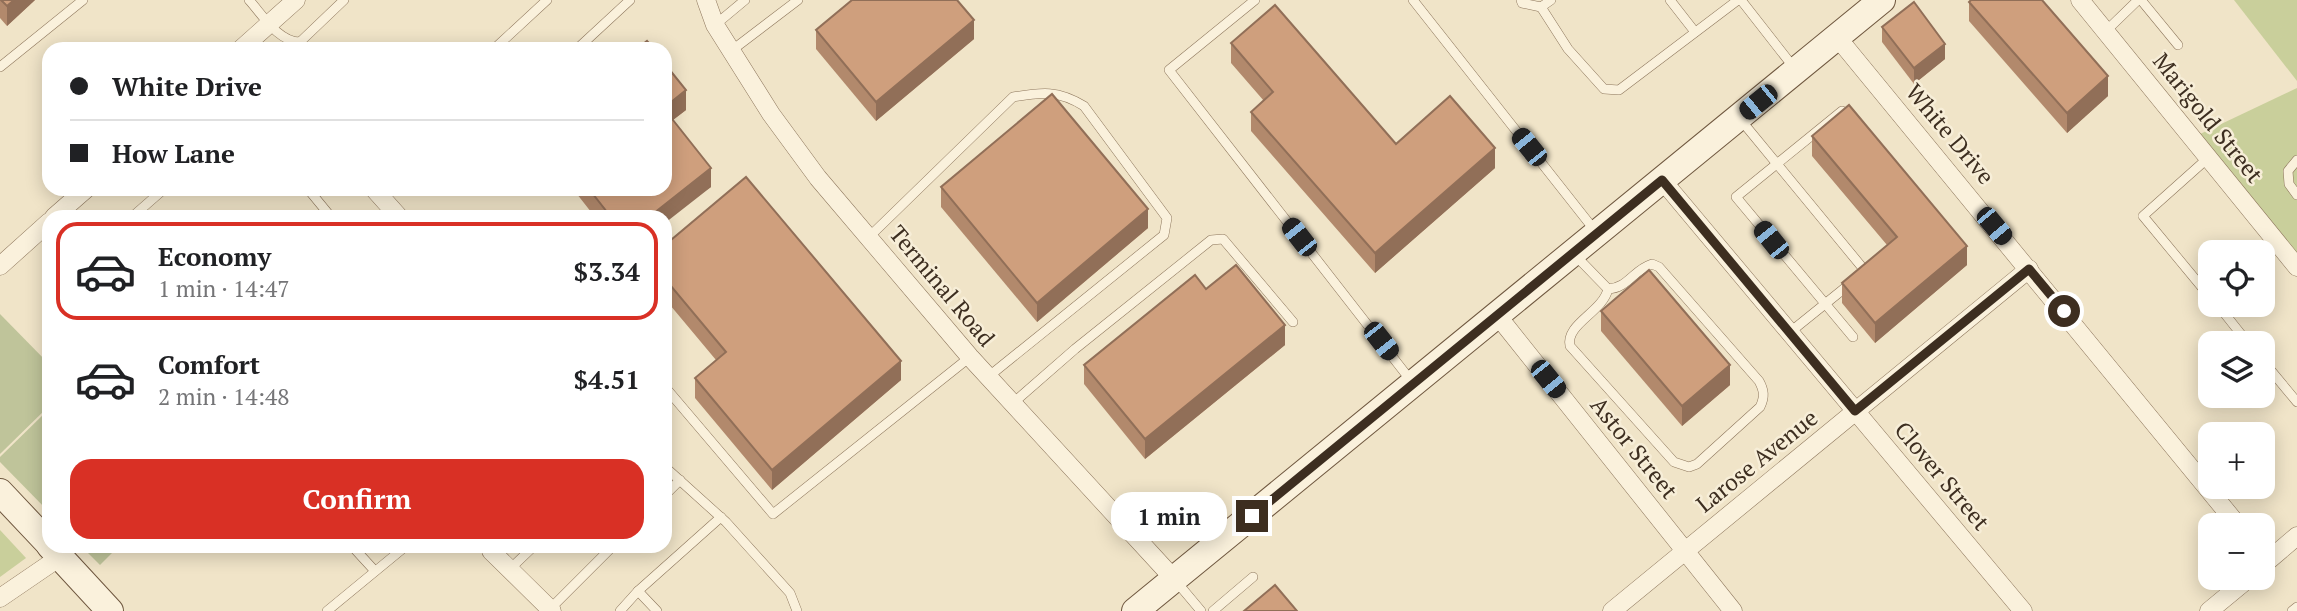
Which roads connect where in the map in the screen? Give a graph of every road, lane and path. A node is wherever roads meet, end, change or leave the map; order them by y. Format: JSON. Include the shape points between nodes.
{"nodes":[{"id":1,"x":83,"y":0,"type":"edge"},
{"id":2,"x":248,"y":0,"type":"edge"},
{"id":3,"x":296,"y":0,"type":"edge"},
{"id":4,"x":344,"y":0,"type":"edge"},
{"id":5,"x":547,"y":0,"type":"edge"},
{"id":6,"x":630,"y":0,"type":"edge"},
{"id":7,"x":706,"y":0,"type":"edge"},
{"id":8,"x":745,"y":0,"type":"edge"},
{"id":9,"x":798,"y":0,"type":"edge"},
{"id":10,"x":1255,"y":0,"type":"edge"},
{"id":11,"x":1413,"y":0,"type":"edge"},
{"id":12,"x":1521,"y":0,"type":"edge"},
{"id":13,"x":1550,"y":0,"type":"edge"},
{"id":14,"x":1670,"y":0,"type":"edge"},
{"id":15,"x":1740,"y":0,"type":"edge"},
{"id":16,"x":1882,"y":0,"type":"edge"},
{"id":17,"x":2080,"y":0,"type":"edge"},
{"id":18,"x":2140,"y":0,"type":"edge"},
{"id":19,"x":1541,"y":7,"type":"junction"},
{"id":20,"x":270,"y":23,"type":"junction"},
{"id":21,"x":715,"y":25,"type":"junction"},
{"id":22,"x":2106,"y":31,"type":"junction"},
{"id":23,"x":1695,"y":33,"type":"junction"},
{"id":24,"x":1837,"y":37,"type":"junction"},
{"id":25,"x":252,"y":42,"type":"edge"},
{"id":26,"x":502,"y":42,"type":"edge"},
{"id":27,"x":585,"y":42,"type":"edge"},
{"id":28,"x":2178,"y":45,"type":"dead end"},
{"id":29,"x":732,"y":51,"type":"junction"},
{"id":30,"x":0,"y":67,"type":"edge"},
{"id":31,"x":1796,"y":71,"type":"junction"},
{"id":32,"x":1842,"y":111,"type":"edge"},
{"id":33,"x":1739,"y":117,"type":"junction"},
{"id":34,"x":2208,"y":158,"type":"junction"},
{"id":35,"x":2297,"y":160,"type":"edge"},
{"id":36,"x":1777,"y":163,"type":"junction"},
{"id":37,"x":1662,"y":180,"type":"junction"},
{"id":38,"x":2297,"y":195,"type":"edge"},
{"id":39,"x":78,"y":196,"type":"edge"},
{"id":40,"x":156,"y":196,"type":"edge"},
{"id":41,"x":314,"y":196,"type":"edge"},
{"id":42,"x":380,"y":196,"type":"edge"},
{"id":43,"x":62,"y":210,"type":"edge"},
{"id":44,"x":140,"y":210,"type":"edge"},
{"id":45,"x":325,"y":210,"type":"edge"},
{"id":46,"x":392,"y":210,"type":"edge"},
{"id":47,"x":42,"y":228,"type":"edge"},
{"id":48,"x":1598,"y":233,"type":"junction"},
{"id":49,"x":869,"y":237,"type":"junction"},
{"id":50,"x":1573,"y":253,"type":"junction"},
{"id":51,"x":0,"y":266,"type":"edge"},
{"id":52,"x":2297,"y":267,"type":"edge"},
{"id":53,"x":2029,"y":269,"type":"junction"},
{"id":54,"x":2198,"y":282,"type":"edge"},
{"id":55,"x":1608,"y":289,"type":"junction"},
{"id":56,"x":1824,"y":304,"type":"junction"},
{"id":57,"x":1497,"y":315,"type":"junction"},
{"id":58,"x":2227,"y":317,"type":"edge"},
{"id":59,"x":1293,"y":322,"type":"dead end"},
{"id":60,"x":2238,"y":331,"type":"edge"},
{"id":61,"x":1789,"y":333,"type":"junction"},
{"id":62,"x":1853,"y":337,"type":"dead end"},
{"id":63,"x":970,"y":358,"type":"junction"},
{"id":64,"x":2275,"y":375,"type":"edge"},
{"id":65,"x":988,"y":377,"type":"junction"},
{"id":66,"x":1413,"y":383,"type":"junction"},
{"id":67,"x":672,"y":395,"type":"edge"},
{"id":68,"x":2297,"y":402,"type":"edge"},
{"id":69,"x":1012,"y":404,"type":"junction"},
{"id":70,"x":1855,"y":411,"type":"junction"},
{"id":71,"x":672,"y":473,"type":"edge"},
{"id":72,"x":680,"y":480,"type":"junction"},
{"id":73,"x":672,"y":488,"type":"edge"},
{"id":74,"x":0,"y":492,"type":"edge"},
{"id":75,"x":2228,"y":513,"type":"edge"},
{"id":76,"x":721,"y":517,"type":"junction"},
{"id":77,"x":2297,"y":536,"type":"edge"},
{"id":78,"x":42,"y":537,"type":"edge"},
{"id":79,"x":1685,"y":551,"type":"junction"},
{"id":80,"x":49,"y":553,"type":"edge"},
{"id":81,"x":57,"y":553,"type":"edge"},
{"id":82,"x":358,"y":553,"type":"edge"},
{"id":83,"x":397,"y":553,"type":"edge"},
{"id":84,"x":493,"y":553,"type":"edge"},
{"id":85,"x":527,"y":553,"type":"edge"},
{"id":86,"x":606,"y":553,"type":"edge"},
{"id":87,"x":2275,"y":555,"type":"edge"},
{"id":88,"x":510,"y":569,"type":"junction"},
{"id":89,"x":374,"y":570,"type":"junction"},
{"id":90,"x":1253,"y":577,"type":"dead end"},
{"id":91,"x":1174,"y":579,"type":"junction"},
{"id":92,"x":2234,"y":590,"type":"edge"},
{"id":93,"x":638,"y":591,"type":"junction"},
{"id":94,"x":0,"y":598,"type":"edge"},
{"id":95,"x":2297,"y":607,"type":"edge"},
{"id":96,"x":551,"y":610,"type":"edge"},
{"id":97,"x":110,"y":611,"type":"edge"},
{"id":98,"x":327,"y":611,"type":"edge"},
{"id":99,"x":620,"y":611,"type":"edge"},
{"id":100,"x":657,"y":611,"type":"edge"},
{"id":101,"x":797,"y":611,"type":"edge"},
{"id":102,"x":1135,"y":611,"type":"edge"},
{"id":103,"x":1201,"y":611,"type":"edge"},
{"id":104,"x":1213,"y":611,"type":"edge"},
{"id":105,"x":1612,"y":611,"type":"edge"},
{"id":106,"x":1733,"y":611,"type":"edge"},
{"id":107,"x":2023,"y":611,"type":"edge"},
{"id":108,"x":2209,"y":611,"type":"edge"},
{"id":109,"x":2292,"y":611,"type":"edge"}],
"edges":[{"from":1,"to":30,"type":"lane"},
{"from":2,"to":20,"type":"lane"},
{"from":3,"to":20,"type":"street"},
{"from":4,"to":20,"type":"lane","via":[[299,41],[281,36]]},
{"from":5,"to":26,"type":"lane"},
{"from":6,"to":27,"type":"lane"},
{"from":7,"to":21,"type":"street","name":"Terminal Road"},
{"from":8,"to":21,"type":"lane"},
{"from":9,"to":29,"type":"lane"},
{"from":10,"to":66,"type":"lane","via":[[1169,70]]},
{"from":11,"to":48,"type":"lane"},
{"from":12,"to":19,"type":"lane"},
{"from":13,"to":19,"type":"lane"},
{"from":14,"to":23,"type":"lane"},
{"from":15,"to":23,"type":"lane"},
{"from":15,"to":31,"type":"lane"},
{"from":16,"to":24,"type":"main road"},
{"from":17,"to":22,"type":"street","name":"Marigold Street"},
{"from":18,"to":22,"type":"lane"},
{"from":18,"to":28,"type":"lane"},
{"from":19,"to":23,"type":"lane","via":[[1568,49],[1604,89],[1619,90]]},
{"from":20,"to":25,"type":"street"},
{"from":21,"to":29,"type":"street","name":"Terminal Road"},
{"from":22,"to":34,"type":"street","name":"Marigold Street"},
{"from":24,"to":31,"type":"main road"},
{"from":24,"to":53,"type":"street","name":"White Drive"},
{"from":29,"to":49,"type":"street","name":"Terminal Road","via":[[818,178]]},
{"from":31,"to":33,"type":"main road"},
{"from":32,"to":36,"type":"lane"},
{"from":33,"to":36,"type":"lane"},
{"from":33,"to":37,"type":"main road"},
{"from":34,"to":52,"type":"street","name":"Marigold Street"},
{"from":34,"to":54,"type":"lane","via":[[2143,216]]},
{"from":35,"to":38,"type":"lane","via":[[2288,171],[2289,184]]},
{"from":36,"to":56,"type":"lane","via":[[1736,197]]},
{"from":36,"to":56,"type":"lane","via":[[1866,272]]},
{"from":37,"to":48,"type":"main road"},
{"from":37,"to":61,"type":"street","name":"Clover Street"},
{"from":39,"to":43,"type":"street"},
{"from":40,"to":44,"type":"lane"},
{"from":41,"to":45,"type":"lane"},
{"from":42,"to":46,"type":"street"},
{"from":47,"to":51,"type":"street"},
{"from":48,"to":50,"type":"main road"},
{"from":49,"to":63,"type":"street","name":"Terminal Road"},
{"from":49,"to":65,"type":"lane","via":[[1013,97],[1043,92],[1067,96],[1084,106],[1167,218],[1164,234]]},
{"from":50,"to":55,"type":"lane"},
{"from":50,"to":57,"type":"main road"},
{"from":53,"to":70,"type":"street","name":"Larose Avenue"},
{"from":53,"to":75,"type":"street","name":"White Drive"},
{"from":55,"to":55,"type":"lane","via":[[1605,300],[1572,331],[1570,346],[1674,462],[1689,467],[1697,464],[1760,407],[1764,399],[1759,381],[1659,267],[1644,267],[1619,289]]},
{"from":56,"to":61,"type":"lane"},
{"from":56,"to":62,"type":"lane"},
{"from":57,"to":66,"type":"main road"},
{"from":57,"to":79,"type":"street","name":"Astor Street"},
{"from":58,"to":60,"type":"lane"},
{"from":59,"to":69,"type":"lane","via":[[1223,239],[1211,240]]},
{"from":61,"to":70,"type":"street","name":"Clover Street"},
{"from":63,"to":65,"type":"street","name":"Terminal Road"},
{"from":63,"to":67,"type":"lane","via":[[773,514]]},
{"from":64,"to":68,"type":"lane"},
{"from":65,"to":69,"type":"street","name":"Terminal Road"},
{"from":66,"to":91,"type":"main road"},
{"from":69,"to":91,"type":"street","name":"Terminal Road"},
{"from":70,"to":79,"type":"street","name":"Larose Avenue"},
{"from":70,"to":107,"type":"street","name":"Clover Street"},
{"from":71,"to":72,"type":"lane"},
{"from":72,"to":73,"type":"lane"},
{"from":72,"to":76,"type":"lane"},
{"from":74,"to":78,"type":"main road"},
{"from":76,"to":93,"type":"lane"},
{"from":76,"to":101,"type":"lane","via":[[790,593]]},
{"from":77,"to":87,"type":"street"},
{"from":79,"to":105,"type":"street","name":"Larose Avenue"},
{"from":79,"to":106,"type":"street","name":"Astor Street"},
{"from":80,"to":94,"type":"street"},
{"from":81,"to":97,"type":"main road"},
{"from":82,"to":89,"type":"lane"},
{"from":83,"to":89,"type":"lane"},
{"from":84,"to":88,"type":"street"},
{"from":85,"to":88,"type":"lane"},
{"from":86,"to":96,"type":"lane"},
{"from":88,"to":96,"type":"street"},
{"from":89,"to":98,"type":"lane"},
{"from":90,"to":104,"type":"lane"},
{"from":91,"to":102,"type":"main road"},
{"from":91,"to":103,"type":"lane"},
{"from":92,"to":108,"type":"street"},
{"from":93,"to":99,"type":"lane"},
{"from":93,"to":100,"type":"lane"},
{"from":95,"to":109,"type":"lane"}]}
